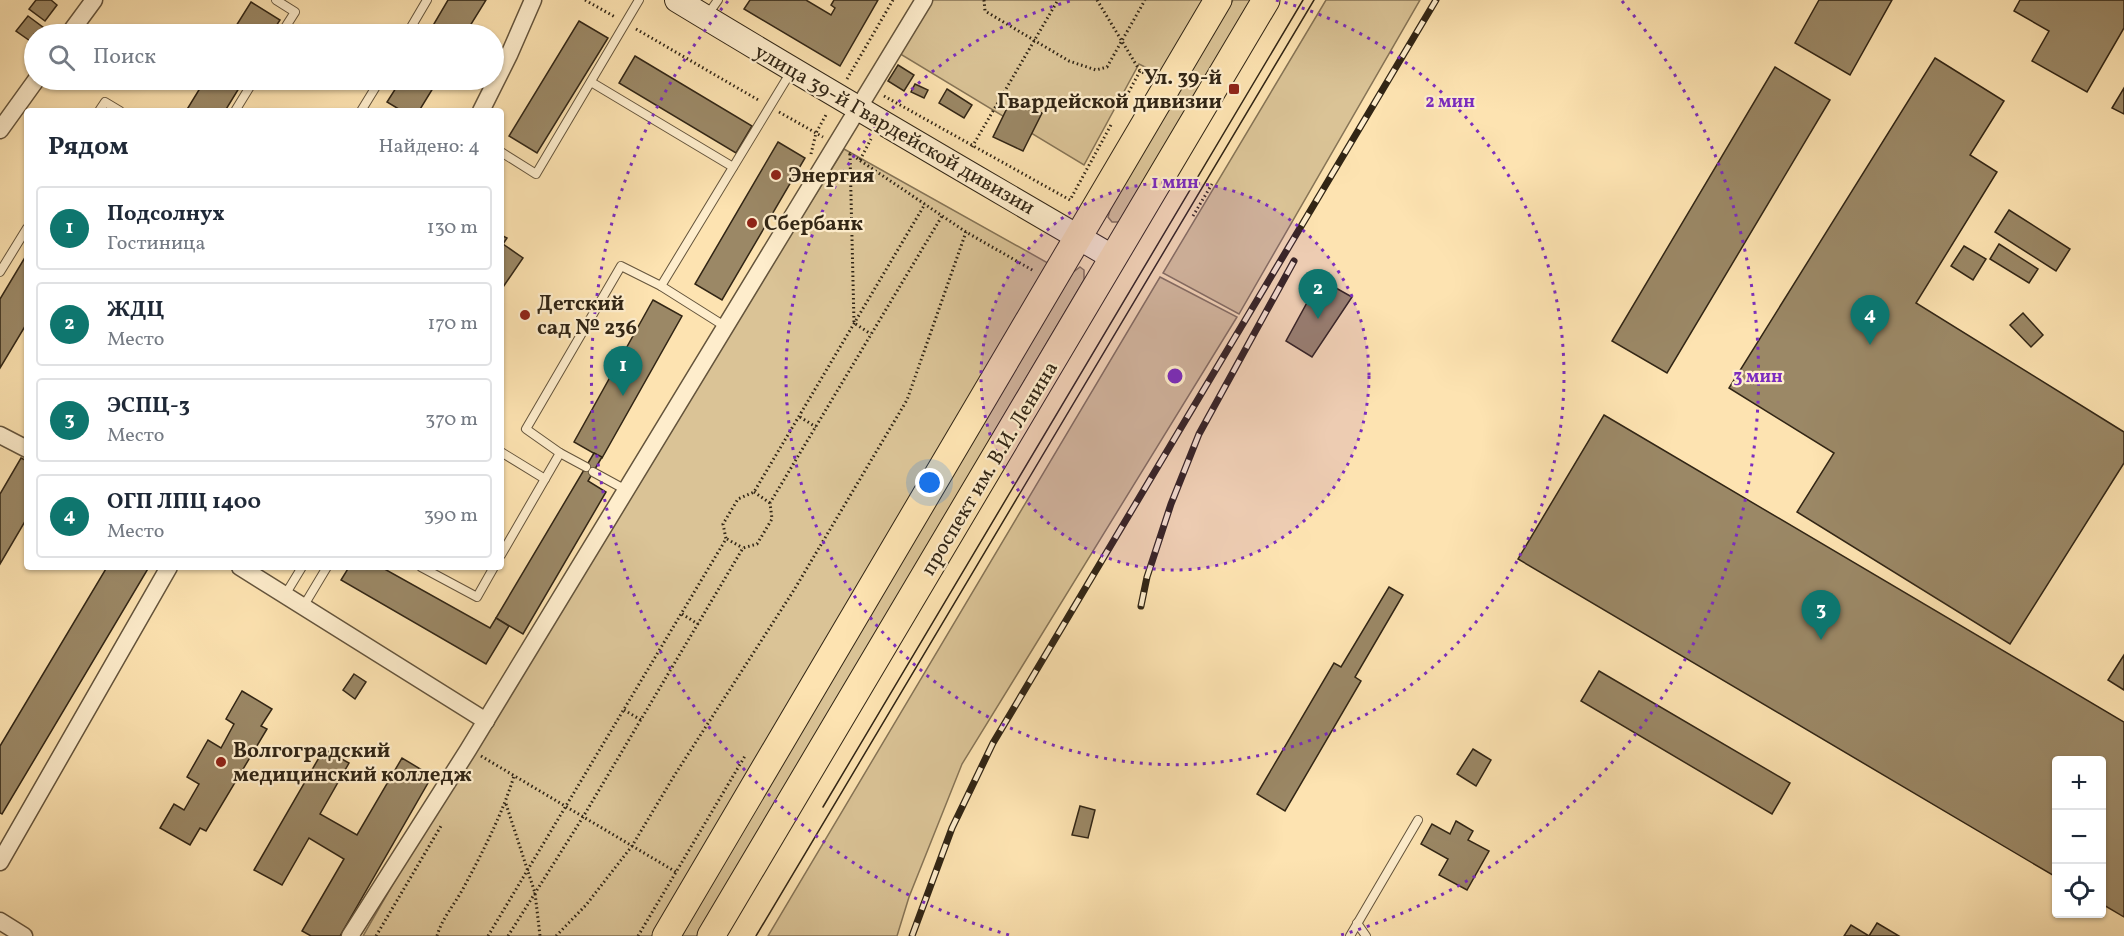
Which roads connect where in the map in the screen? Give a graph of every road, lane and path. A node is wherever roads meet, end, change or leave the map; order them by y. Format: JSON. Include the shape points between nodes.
{"nodes":[{"id":1,"x":94,"y":0,"type":"edge"},
{"id":2,"x":276,"y":0,"type":"edge"},
{"id":3,"x":427,"y":0,"type":"edge"},
{"id":4,"x":533,"y":0,"type":"edge"},
{"id":5,"x":585,"y":0,"type":"edge"},
{"id":6,"x":639,"y":0,"type":"edge"},
{"id":7,"x":677,"y":0,"type":"edge"},
{"id":8,"x":893,"y":0,"type":"edge"},
{"id":9,"x":924,"y":0,"type":"edge"},
{"id":10,"x":984,"y":0,"type":"edge"},
{"id":11,"x":1058,"y":0,"type":"edge"},
{"id":12,"x":1097,"y":0,"type":"edge"},
{"id":13,"x":1145,"y":0,"type":"edge"},
{"id":14,"x":1218,"y":0,"type":"edge"},
{"id":15,"x":1266,"y":0,"type":"edge"},
{"id":16,"x":712,"y":9,"type":"edge"},
{"id":17,"x":625,"y":23,"type":"junction"},
{"id":18,"x":76,"y":24,"type":"edge"},
{"id":19,"x":287,"y":24,"type":"edge"},
{"id":20,"x":412,"y":24,"type":"edge"},
{"id":21,"x":1034,"y":41,"type":"junction"},
{"id":22,"x":1122,"y":41,"type":"junction"},
{"id":23,"x":504,"y":65,"type":"edge"},
{"id":24,"x":792,"y":70,"type":"junction"},
{"id":25,"x":591,"y":82,"type":"junction"},
{"id":26,"x":29,"y":90,"type":"edge"},
{"id":27,"x":248,"y":90,"type":"edge"},
{"id":28,"x":374,"y":90,"type":"edge"},
{"id":29,"x":492,"y":90,"type":"edge"},
{"id":30,"x":877,"y":92,"type":"dead end"},
{"id":31,"x":837,"y":96,"type":"junction"},
{"id":32,"x":770,"y":106,"type":"junction"},
{"id":33,"x":101,"y":108,"type":"edge"},
{"id":34,"x":115,"y":108,"type":"edge"},
{"id":35,"x":237,"y":108,"type":"edge"},
{"id":36,"x":363,"y":108,"type":"edge"},
{"id":37,"x":482,"y":108,"type":"edge"},
{"id":38,"x":1120,"y":108,"type":"dead end"},
{"id":39,"x":859,"y":110,"type":"junction"},
{"id":40,"x":1111,"y":125,"type":"dead end"},
{"id":41,"x":1,"y":127,"type":"edge"},
{"id":42,"x":816,"y":133,"type":"junction"},
{"id":43,"x":972,"y":147,"type":"junction"},
{"id":44,"x":844,"y":149,"type":"junction"},
{"id":45,"x":504,"y":154,"type":"edge"},
{"id":46,"x":733,"y":167,"type":"junction"},
{"id":47,"x":1212,"y":184,"type":"dead end"},
{"id":48,"x":925,"y":204,"type":"junction"},
{"id":49,"x":942,"y":216,"type":"junction"},
{"id":50,"x":1193,"y":216,"type":"dead end"},
{"id":51,"x":966,"y":232,"type":"junction"},
{"id":52,"x":24,"y":233,"type":"edge"},
{"id":53,"x":1077,"y":236,"type":"junction"},
{"id":54,"x":1114,"y":258,"type":"junction"},
{"id":55,"x":0,"y":272,"type":"edge"},
{"id":56,"x":1029,"y":280,"type":"dead end"},
{"id":57,"x":661,"y":286,"type":"junction"},
{"id":58,"x":854,"y":323,"type":"junction"},
{"id":59,"x":726,"y":327,"type":"junction"},
{"id":60,"x":872,"y":334,"type":"junction"},
{"id":61,"x":799,"y":416,"type":"junction"},
{"id":62,"x":816,"y":427,"type":"junction"},
{"id":63,"x":0,"y":435,"type":"edge"},
{"id":64,"x":24,"y":447,"type":"edge"},
{"id":65,"x":560,"y":453,"type":"junction"},
{"id":66,"x":504,"y":454,"type":"edge"},
{"id":67,"x":545,"y":479,"type":"junction"},
{"id":68,"x":626,"y":490,"type":"junction"},
{"id":69,"x":754,"y":492,"type":"junction"},
{"id":70,"x":770,"y":503,"type":"junction"},
{"id":71,"x":726,"y":538,"type":"junction"},
{"id":72,"x":743,"y":548,"type":"junction"},
{"id":73,"x":504,"y":550,"type":"edge"},
{"id":74,"x":168,"y":570,"type":"edge"},
{"id":75,"x":245,"y":570,"type":"edge"},
{"id":76,"x":300,"y":570,"type":"edge"},
{"id":77,"x":325,"y":570,"type":"edge"},
{"id":78,"x":427,"y":570,"type":"edge"},
{"id":79,"x":492,"y":570,"type":"edge"},
{"id":80,"x":285,"y":595,"type":"junction"},
{"id":81,"x":303,"y":607,"type":"junction"},
{"id":82,"x":681,"y":613,"type":"junction"},
{"id":83,"x":698,"y":624,"type":"junction"},
{"id":84,"x":624,"y":709,"type":"junction"},
{"id":85,"x":641,"y":720,"type":"junction"},
{"id":86,"x":486,"y":721,"type":"junction"},
{"id":87,"x":749,"y":750,"type":"dead end"},
{"id":88,"x":482,"y":757,"type":"dead end"},
{"id":89,"x":514,"y":776,"type":"junction"},
{"id":90,"x":506,"y":804,"type":"junction"},
{"id":91,"x":566,"y":807,"type":"junction"},
{"id":92,"x":583,"y":817,"type":"junction"},
{"id":93,"x":1418,"y":820,"type":"dead end"},
{"id":94,"x":632,"y":846,"type":"junction"},
{"id":95,"x":0,"y":862,"type":"edge"},
{"id":96,"x":528,"y":870,"type":"junction"},
{"id":97,"x":676,"y":872,"type":"junction"},
{"id":98,"x":535,"y":893,"type":"junction"},
{"id":99,"x":0,"y":921,"type":"edge"},
{"id":100,"x":1357,"y":923,"type":"junction"},
{"id":101,"x":24,"y":936,"type":"edge"},
{"id":102,"x":350,"y":936,"type":"edge"},
{"id":103,"x":437,"y":936,"type":"edge"},
{"id":104,"x":488,"y":936,"type":"edge"},
{"id":105,"x":508,"y":936,"type":"edge"},
{"id":106,"x":540,"y":936,"type":"edge"},
{"id":107,"x":556,"y":936,"type":"edge"},
{"id":108,"x":638,"y":936,"type":"edge"},
{"id":109,"x":666,"y":936,"type":"edge"},
{"id":110,"x":711,"y":936,"type":"edge"},
{"id":111,"x":1350,"y":936,"type":"edge"},
{"id":112,"x":1366,"y":936,"type":"edge"}],
"edges":[{"from":1,"to":18,"type":"street"},
{"from":2,"to":19,"type":"lane","via":[[295,12]]},
{"from":3,"to":20,"type":"lane"},
{"from":4,"to":23,"type":"street"},
{"from":5,"to":17,"type":"path"},
{"from":6,"to":17,"type":"lane"},
{"from":7,"to":16,"type":"main road","name":"улица 39-й Гвардейской дивизии"},
{"from":8,"to":31,"type":"path"},
{"from":9,"to":39,"type":"street"},
{"from":10,"to":21,"type":"path","via":[[985,11]]},
{"from":11,"to":21,"type":"path"},
{"from":12,"to":22,"type":"path"},
{"from":13,"to":22,"type":"path"},
{"from":14,"to":53,"type":"main road","name":"проспект им. В.И. Ленина"},
{"from":15,"to":54,"type":"main road","name":"проспект им. В.И. Ленина"},
{"from":16,"to":24,"type":"main road","name":"улица 39-й Гвардейской дивизии"},
{"from":17,"to":25,"type":"lane"},
{"from":17,"to":32,"type":"path"},
{"from":21,"to":22,"type":"path","via":[[1096,70],[1107,67]]},
{"from":21,"to":43,"type":"path"},
{"from":22,"to":38,"type":"path","via":[[1140,71]]},
{"from":24,"to":31,"type":"main road","name":"улица 39-й Гвардейской дивизии"},
{"from":24,"to":32,"type":"lane"},
{"from":25,"to":45,"type":"lane","via":[[536,174]]},
{"from":25,"to":46,"type":"lane"},
{"from":26,"to":41,"type":"street"},
{"from":27,"to":35,"type":"lane"},
{"from":28,"to":36,"type":"lane"},
{"from":29,"to":37,"type":"street"},
{"from":30,"to":43,"type":"path"},
{"from":31,"to":39,"type":"main road","name":"улица 39-й Гвардейской дивизии"},
{"from":31,"to":42,"type":"path"},
{"from":32,"to":42,"type":"path"},
{"from":32,"to":46,"type":"lane"},
{"from":33,"to":34,"type":"lane","via":[[105,102]]},
{"from":39,"to":44,"type":"street"},
{"from":39,"to":53,"type":"main road","name":"улица 39-й Гвардейской дивизии"},
{"from":40,"to":43,"type":"path","via":[[1070,200]]},
{"from":42,"to":44,"type":"path"},
{"from":44,"to":48,"type":"path"},
{"from":44,"to":58,"type":"path"},
{"from":44,"to":59,"type":"street"},
{"from":46,"to":57,"type":"lane"},
{"from":47,"to":50,"type":"path"},
{"from":48,"to":49,"type":"path"},
{"from":48,"to":58,"type":"path"},
{"from":49,"to":51,"type":"path"},
{"from":49,"to":60,"type":"path"},
{"from":51,"to":56,"type":"path","via":[[1035,270]]},
{"from":51,"to":94,"type":"path","via":[[907,400],[794,590]]},
{"from":52,"to":55,"type":"lane"},
{"from":53,"to":54,"type":"main road","name":"улица 39-й Гвардейской дивизии"},
{"from":53,"to":109,"type":"main road","name":"проспект им. В.И. Ленина"},
{"from":54,"to":110,"type":"main road","name":"проспект им. В.И. Ленина"},
{"from":57,"to":59,"type":"lane"},
{"from":57,"to":65,"type":"lane","via":[[621,266],[526,429]]},
{"from":58,"to":60,"type":"path"},
{"from":58,"to":61,"type":"path"},
{"from":59,"to":68,"type":"street"},
{"from":60,"to":62,"type":"path"},
{"from":61,"to":62,"type":"path"},
{"from":61,"to":69,"type":"path"},
{"from":62,"to":70,"type":"path"},
{"from":63,"to":64,"type":"street"},
{"from":65,"to":67,"type":"lane"},
{"from":65,"to":68,"type":"lane"},
{"from":66,"to":67,"type":"lane"},
{"from":67,"to":73,"type":"lane"},
{"from":68,"to":86,"type":"street"},
{"from":69,"to":70,"type":"path"},
{"from":69,"to":71,"type":"path","via":[[738,499],[723,525]]},
{"from":70,"to":72,"type":"path","via":[[772,519],[757,544]]},
{"from":71,"to":72,"type":"path"},
{"from":71,"to":82,"type":"path"},
{"from":72,"to":83,"type":"path"},
{"from":74,"to":95,"type":"street"},
{"from":75,"to":80,"type":"street"},
{"from":76,"to":80,"type":"lane"},
{"from":77,"to":81,"type":"lane"},
{"from":78,"to":79,"type":"lane","via":[[477,597]]},
{"from":80,"to":81,"type":"street"},
{"from":81,"to":86,"type":"street"},
{"from":82,"to":83,"type":"path"},
{"from":82,"to":84,"type":"path"},
{"from":83,"to":85,"type":"path"},
{"from":84,"to":85,"type":"path"},
{"from":84,"to":91,"type":"path"},
{"from":85,"to":92,"type":"path"},
{"from":86,"to":102,"type":"street"},
{"from":87,"to":97,"type":"path"},
{"from":88,"to":89,"type":"path"},
{"from":89,"to":90,"type":"path"},
{"from":89,"to":91,"type":"path"},
{"from":90,"to":96,"type":"path"},
{"from":90,"to":103,"type":"path"},
{"from":91,"to":92,"type":"path"},
{"from":91,"to":96,"type":"path"},
{"from":92,"to":94,"type":"path"},
{"from":92,"to":98,"type":"path"},
{"from":93,"to":100,"type":"lane"},
{"from":94,"to":97,"type":"path"},
{"from":94,"to":107,"type":"path"},
{"from":96,"to":98,"type":"path"},
{"from":96,"to":104,"type":"path"},
{"from":97,"to":108,"type":"path"},
{"from":98,"to":105,"type":"path"},
{"from":98,"to":106,"type":"path"},
{"from":99,"to":101,"type":"street"},
{"from":100,"to":111,"type":"lane"},
{"from":100,"to":112,"type":"lane"}]}
